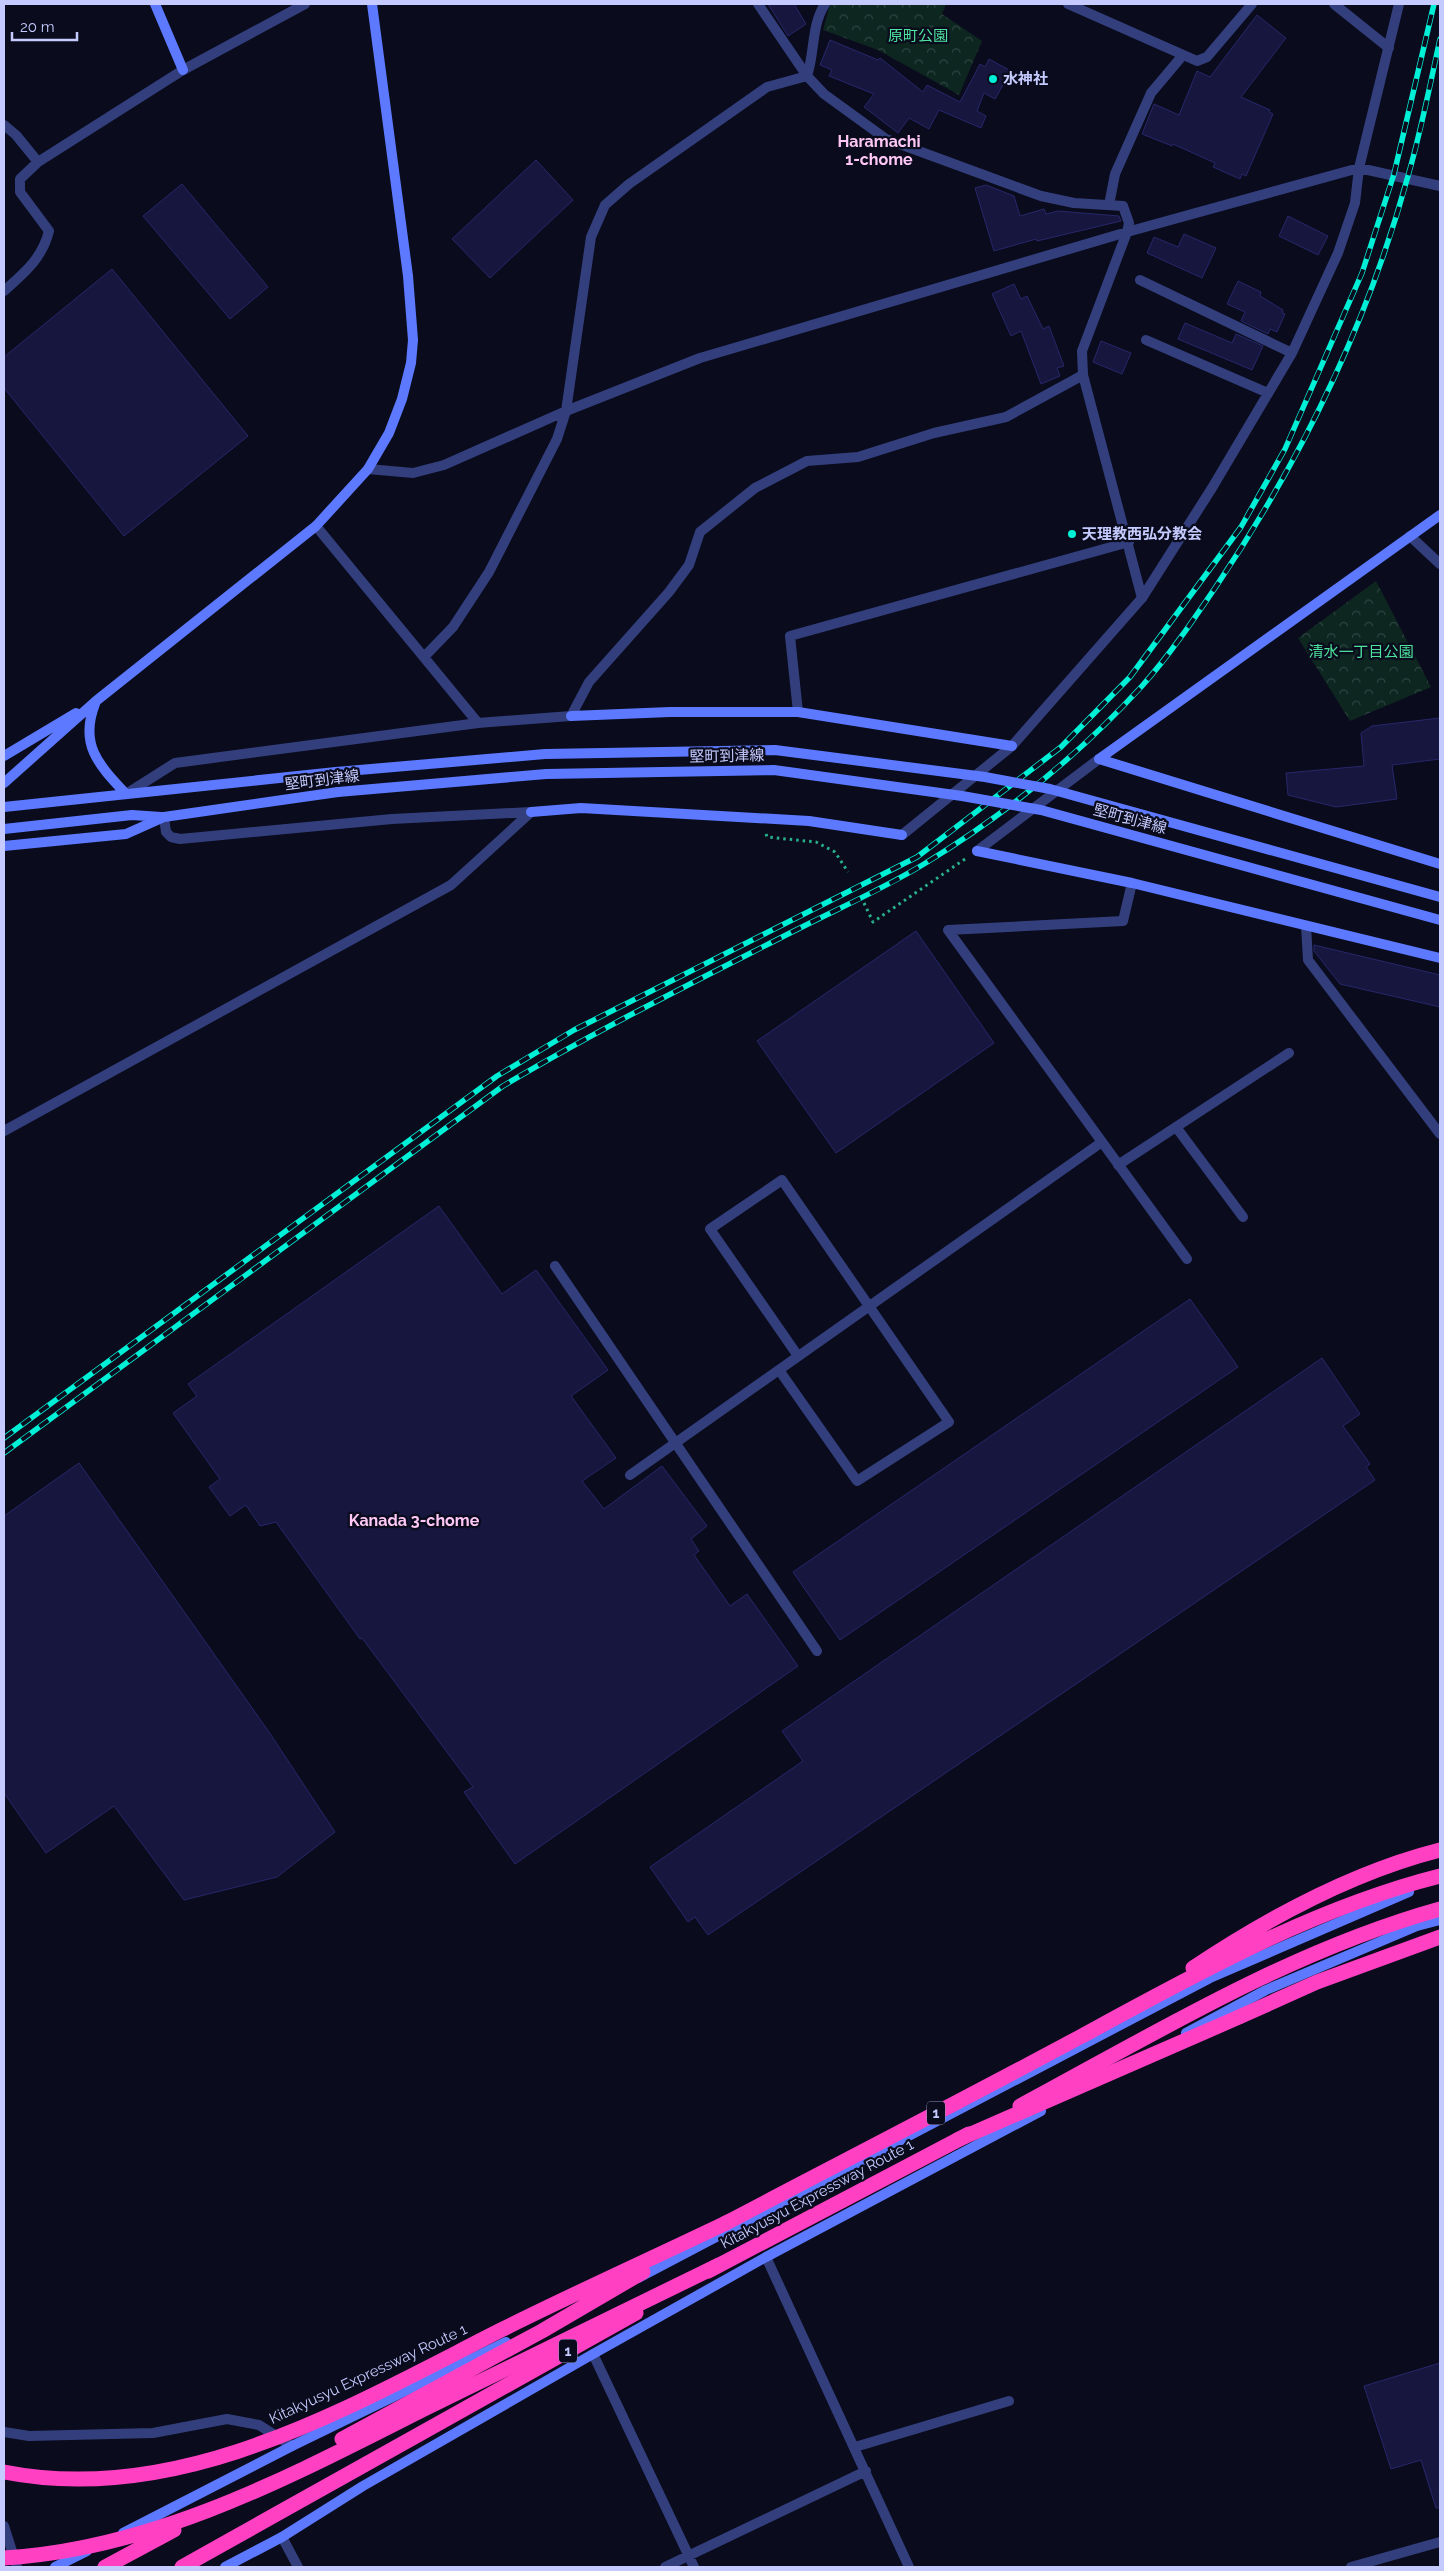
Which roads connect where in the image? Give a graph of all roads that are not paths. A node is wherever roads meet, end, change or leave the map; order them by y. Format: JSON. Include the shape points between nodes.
{"nodes":[{"id":1,"x":155,"y":4,"type":"edge"},
{"id":2,"x":305,"y":4,"type":"edge"},
{"id":3,"x":372,"y":4,"type":"edge"},
{"id":4,"x":758,"y":4,"type":"edge"},
{"id":5,"x":824,"y":4,"type":"edge"},
{"id":6,"x":1068,"y":4,"type":"edge"},
{"id":7,"x":1252,"y":4,"type":"edge"},
{"id":8,"x":1334,"y":4,"type":"edge"},
{"id":9,"x":1399,"y":4,"type":"edge"},
{"id":10,"x":1389,"y":48,"type":"junction"},
{"id":11,"x":1183,"y":55,"type":"junction"},
{"id":12,"x":183,"y":70,"type":"junction"},
{"id":13,"x":807,"y":76,"type":"junction"},
{"id":14,"x":4,"y":125,"type":"edge"},
{"id":15,"x":38,"y":162,"type":"junction"},
{"id":16,"x":1359,"y":168,"type":"junction"},
{"id":17,"x":1440,"y":186,"type":"edge"},
{"id":18,"x":1109,"y":205,"type":"junction"},
{"id":19,"x":1127,"y":232,"type":"junction"},
{"id":20,"x":1140,"y":280,"type":"dead end"},
{"id":21,"x":4,"y":291,"type":"edge"},
{"id":22,"x":1146,"y":340,"type":"dead end"},
{"id":23,"x":1292,"y":353,"type":"junction"},
{"id":24,"x":1083,"y":375,"type":"junction"},
{"id":25,"x":1268,"y":393,"type":"junction"},
{"id":26,"x":566,"y":411,"type":"junction"},
{"id":27,"x":368,"y":469,"type":"junction"},
{"id":28,"x":1440,"y":515,"type":"edge"},
{"id":29,"x":316,"y":526,"type":"junction"},
{"id":30,"x":1410,"y":536,"type":"junction"},
{"id":31,"x":1129,"y":542,"type":"junction"},
{"id":32,"x":1440,"y":564,"type":"edge"},
{"id":33,"x":1142,"y":598,"type":"junction"},
{"id":34,"x":424,"y":657,"type":"junction"},
{"id":35,"x":96,"y":701,"type":"junction"},
{"id":36,"x":798,"y":712,"type":"junction"},
{"id":37,"x":571,"y":716,"type":"junction"},
{"id":38,"x":478,"y":723,"type":"junction"},
{"id":39,"x":26,"y":744,"type":"junction"},
{"id":40,"x":1012,"y":746,"type":"junction"},
{"id":41,"x":4,"y":756,"type":"edge"},
{"id":42,"x":1099,"y":759,"type":"junction"},
{"id":43,"x":4,"y":762,"type":"edge"},
{"id":44,"x":4,"y":783,"type":"edge"},
{"id":45,"x":126,"y":794,"type":"junction"},
{"id":46,"x":4,"y":807,"type":"edge"},
{"id":47,"x":531,"y":812,"type":"junction"},
{"id":48,"x":164,"y":817,"type":"junction"},
{"id":49,"x":4,"y":829,"type":"edge"},
{"id":50,"x":4,"y":846,"type":"edge"},
{"id":51,"x":1440,"y":864,"type":"edge"},
{"id":52,"x":1132,"y":883,"type":"junction"},
{"id":53,"x":1440,"y":897,"type":"edge"},
{"id":54,"x":1440,"y":920,"type":"edge"},
{"id":55,"x":1306,"y":926,"type":"junction"},
{"id":56,"x":1440,"y":958,"type":"edge"},
{"id":57,"x":1289,"y":1053,"type":"dead end"},
{"id":58,"x":1176,"y":1127,"type":"junction"},
{"id":59,"x":4,"y":1131,"type":"edge"},
{"id":60,"x":1440,"y":1134,"type":"edge"},
{"id":61,"x":1102,"y":1142,"type":"junction"},
{"id":62,"x":1118,"y":1165,"type":"junction"},
{"id":63,"x":1243,"y":1217,"type":"dead end"},
{"id":64,"x":1187,"y":1260,"type":"dead end"},
{"id":65,"x":556,"y":1266,"type":"dead end"},
{"id":66,"x":869,"y":1306,"type":"junction"},
{"id":67,"x":798,"y":1356,"type":"junction"},
{"id":68,"x":779,"y":1370,"type":"junction"},
{"id":69,"x":676,"y":1443,"type":"junction"},
{"id":70,"x":630,"y":1475,"type":"dead end"},
{"id":71,"x":817,"y":1652,"type":"dead end"},
{"id":72,"x":1440,"y":1850,"type":"edge"},
{"id":73,"x":1440,"y":1876,"type":"edge"},
{"id":74,"x":1440,"y":1883,"type":"edge"},
{"id":75,"x":1440,"y":1908,"type":"edge"},
{"id":76,"x":1440,"y":1920,"type":"edge"},
{"id":77,"x":1440,"y":1937,"type":"edge"},
{"id":78,"x":1144,"y":2001,"type":"junction"},
{"id":79,"x":957,"y":2140,"type":"junction"},
{"id":80,"x":726,"y":2223,"type":"junction"},
{"id":81,"x":766,"y":2257,"type":"junction"},
{"id":82,"x":719,"y":2265,"type":"junction"},
{"id":83,"x":593,"y":2354,"type":"junction"},
{"id":84,"x":1009,"y":2401,"type":"dead end"},
{"id":85,"x":4,"y":2432,"type":"edge"},
{"id":86,"x":292,"y":2446,"type":"junction"},
{"id":87,"x":855,"y":2447,"type":"junction"},
{"id":88,"x":866,"y":2471,"type":"junction"},
{"id":89,"x":4,"y":2472,"type":"edge"},
{"id":90,"x":4,"y":2526,"type":"edge"},
{"id":91,"x":282,"y":2537,"type":"junction"},
{"id":92,"x":1440,"y":2542,"type":"edge"},
{"id":93,"x":688,"y":2556,"type":"junction"},
{"id":94,"x":4,"y":2558,"type":"edge"},
{"id":95,"x":17,"y":2567,"type":"edge"},
{"id":96,"x":55,"y":2567,"type":"edge"},
{"id":97,"x":105,"y":2567,"type":"edge"},
{"id":98,"x":182,"y":2567,"type":"edge"},
{"id":99,"x":225,"y":2567,"type":"edge"},
{"id":100,"x":298,"y":2567,"type":"edge"},
{"id":101,"x":665,"y":2567,"type":"edge"},
{"id":102,"x":694,"y":2567,"type":"edge"},
{"id":103,"x":909,"y":2567,"type":"edge"},
{"id":104,"x":1351,"y":2567,"type":"edge"}],
"edges":[{"from":1,"to":12,"type":"street"},
{"from":2,"to":12,"type":"street"},
{"from":3,"to":27,"type":"street","via":[[408,276],[412,340],[411,364],[402,399],[389,433]]},
{"from":4,"to":13,"type":"street"},
{"from":5,"to":13,"type":"street","via":[[815,27],[812,61]]},
{"from":6,"to":11,"type":"street"},
{"from":7,"to":11,"type":"street","via":[[1207,57],[1197,60]]},
{"from":8,"to":10,"type":"street"},
{"from":9,"to":10,"type":"street"},
{"from":10,"to":16,"type":"street"},
{"from":11,"to":18,"type":"street","via":[[1152,93],[1115,174]]},
{"from":12,"to":15,"type":"street"},
{"from":13,"to":18,"type":"street","via":[[824,94],[886,139],[1041,196],[1074,203]]},
{"from":13,"to":26,"type":"street","via":[[767,87],[629,184],[605,205],[591,237]]},
{"from":14,"to":15,"type":"street"},
{"from":15,"to":21,"type":"street","via":[[20,179],[20,192],[49,230],[36,262]]},
{"from":16,"to":17,"type":"street"},
{"from":16,"to":19,"type":"street"},
{"from":16,"to":23,"type":"street","via":[[1355,204],[1338,253]]},
{"from":18,"to":19,"type":"street","via":[[1123,206],[1129,223]]},
{"from":19,"to":24,"type":"street","via":[[1082,351]]},
{"from":19,"to":26,"type":"street","via":[[700,358]]},
{"from":20,"to":23,"type":"street"},
{"from":22,"to":25,"type":"street"},
{"from":23,"to":25,"type":"street"},
{"from":24,"to":31,"type":"street"},
{"from":24,"to":37,"type":"street","via":[[1006,417],[934,433],[858,457],[808,461],[755,488],[700,532],[689,565],[589,682]]},
{"from":25,"to":33,"type":"street"},
{"from":26,"to":27,"type":"street","via":[[444,465],[413,473]]},
{"from":26,"to":34,"type":"street","via":[[557,439],[489,572],[453,627]]},
{"from":27,"to":29,"type":"street"},
{"from":28,"to":30,"type":"street"},
{"from":29,"to":34,"type":"street"},
{"from":29,"to":35,"type":"street"},
{"from":30,"to":32,"type":"street"},
{"from":30,"to":42,"type":"street"},
{"from":31,"to":33,"type":"street"},
{"from":31,"to":36,"type":"street","via":[[790,636]]},
{"from":33,"to":40,"type":"street"},
{"from":34,"to":38,"type":"street"},
{"from":35,"to":39,"type":"street"},
{"from":35,"to":44,"type":"street"},
{"from":35,"to":45,"type":"street","via":[[89,725],[92,751],[98,763]]},
{"from":36,"to":37,"type":"street"},
{"from":36,"to":40,"type":"street"},
{"from":37,"to":38,"type":"street"},
{"from":38,"to":45,"type":"street","via":[[175,763]]},
{"from":39,"to":41,"type":"street"},
{"from":39,"to":43,"type":"street"},
{"from":40,"to":47,"type":"street","via":[[902,835],[809,821],[764,818],[581,808]]},
{"from":42,"to":51,"type":"street"},
{"from":42,"to":52,"type":"street","via":[[977,851]]},
{"from":45,"to":46,"type":"street","name":"堅町到津線"},
{"from":45,"to":53,"type":"street","name":"堅町到津線","bridge":true,"via":[[545,754],[775,750],[985,777],[1050,789]]},
{"from":47,"to":48,"type":"street","via":[[392,819],[180,839],[171,838],[166,832]]},
{"from":47,"to":59,"type":"street","via":[[452,885]]},
{"from":48,"to":49,"type":"street","via":[[132,815]]},
{"from":48,"to":50,"type":"street","name":"堅町到津線","via":[[126,834]]},
{"from":48,"to":54,"type":"street","name":"堅町到津線","bridge":true,"via":[[338,792],[546,774],[774,770],[1041,810]]},
{"from":52,"to":55,"type":"street"},
{"from":52,"to":61,"type":"street","via":[[1124,921],[948,930]]},
{"from":55,"to":56,"type":"street"},
{"from":55,"to":60,"type":"street","via":[[1308,960]]},
{"from":57,"to":58,"type":"street"},
{"from":58,"to":62,"type":"street"},
{"from":58,"to":63,"type":"street"},
{"from":61,"to":62,"type":"street"},
{"from":61,"to":66,"type":"street"},
{"from":62,"to":64,"type":"street"},
{"from":65,"to":69,"type":"street"},
{"from":66,"to":67,"type":"street"},
{"from":66,"to":67,"type":"street","via":[[782,1180],[710,1229]]},
{"from":66,"to":68,"type":"street","via":[[949,1422],[857,1481]]},
{"from":67,"to":68,"type":"street"},
{"from":68,"to":69,"type":"street"},
{"from":69,"to":70,"type":"street"},
{"from":69,"to":71,"type":"street"},
{"from":72,"to":78,"type":"highway","via":[[1314,1898],[1228,1945]]},
{"from":73,"to":78,"type":"highway","number":"1","via":[[1365,1900],[1306,1924]]},
{"from":74,"to":86,"type":"street","via":[[1399,1895],[1210,1978],[663,2266]]},
{"from":75,"to":79,"type":"highway","number":"1","bridge":true,"via":[[1356,1936],[1234,1991]]},
{"from":76,"to":81,"type":"street","via":[[1417,1926],[1266,1990]]},
{"from":77,"to":79,"type":"highway","bridge":true,"via":[[1317,1982]]},
{"from":78,"to":80,"type":"highway","name":"Kitakyusyu Expressway Route 1","number":"1"},
{"from":79,"to":82,"type":"highway","name":"Kitakyusyu Expressway Route 1","number":"1"},
{"from":80,"to":89,"type":"highway","name":"Kitakyusyu Expressway Route 1","number":"1","bridge":true,"via":[[336,2412],[269,2441],[187,2465],[119,2477],[63,2478]]},
{"from":80,"to":97,"type":"highway","name":"Kitakyusyu Expressway Route 1","number":"1","bridge":true,"via":[[542,2331]]},
{"from":81,"to":83,"type":"street"},
{"from":81,"to":87,"type":"street"},
{"from":82,"to":94,"type":"highway","name":"Kitakyusyu Expressway Route 1","number":"1","bridge":true,"via":[[307,2467],[198,2515],[83,2548]]},
{"from":82,"to":98,"type":"highway","name":"Kitakyusyu Expressway Route 1","number":"1","bridge":true},
{"from":83,"to":91,"type":"street","via":[[362,2486]]},
{"from":83,"to":93,"type":"street"},
{"from":84,"to":87,"type":"street"},
{"from":85,"to":86,"type":"street","via":[[28,2436],[153,2433],[227,2419],[259,2424]]},
{"from":86,"to":96,"type":"street"},
{"from":87,"to":88,"type":"street"},
{"from":88,"to":93,"type":"street"},
{"from":88,"to":103,"type":"street"},
{"from":90,"to":95,"type":"street"},
{"from":91,"to":99,"type":"street"},
{"from":91,"to":100,"type":"street"},
{"from":92,"to":104,"type":"street"},
{"from":93,"to":101,"type":"street"},
{"from":93,"to":102,"type":"street"}]}
